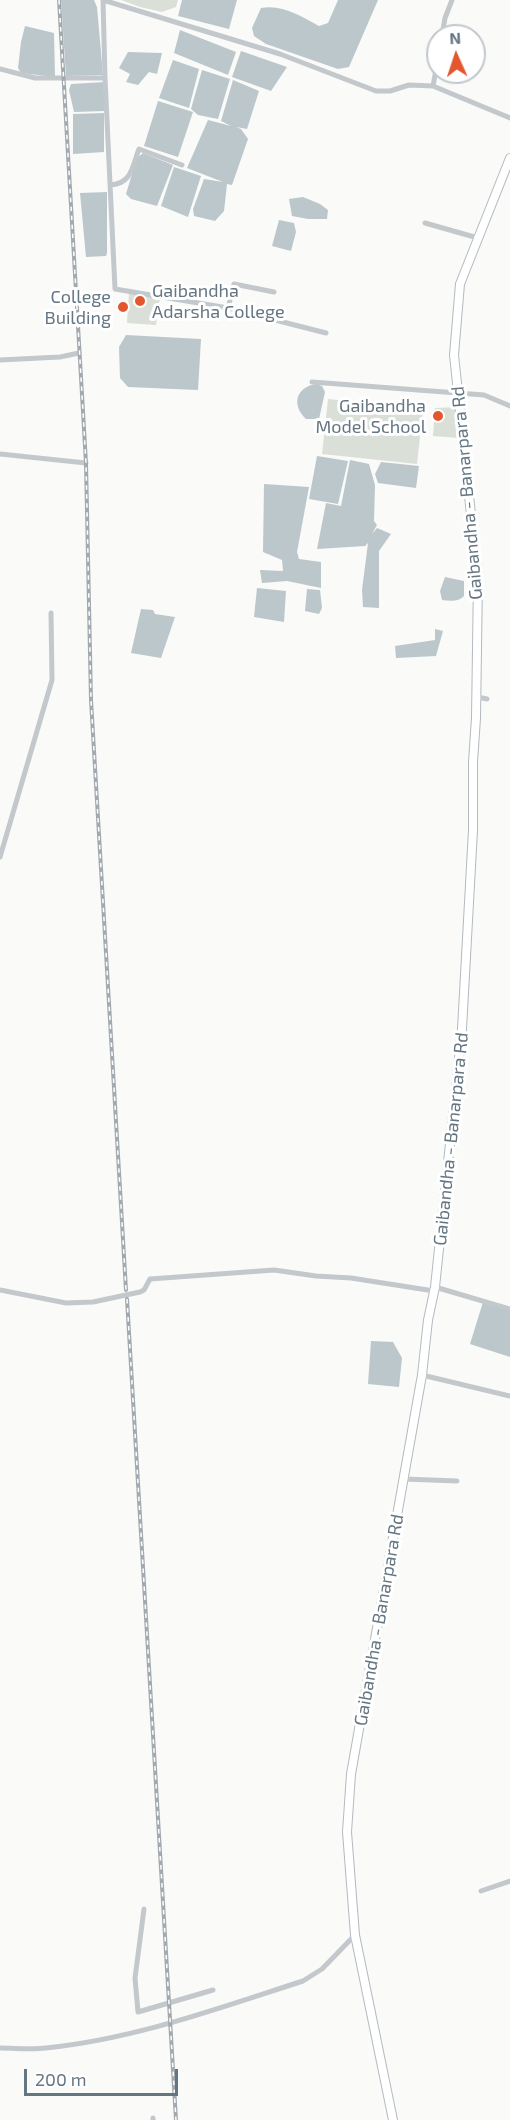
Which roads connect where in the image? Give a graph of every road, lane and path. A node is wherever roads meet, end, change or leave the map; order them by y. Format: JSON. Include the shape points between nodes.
{"nodes":[{"id":1,"x":103,"y":0,"type":"edge"},
{"id":2,"x":452,"y":0,"type":"edge"},
{"id":3,"x":444,"y":24,"type":"edge"},
{"id":4,"x":0,"y":69,"type":"edge"},
{"id":5,"x":105,"y":78,"type":"junction"},
{"id":6,"x":433,"y":86,"type":"joint"},
{"id":7,"x":510,"y":118,"type":"edge"},
{"id":8,"x":510,"y":158,"type":"edge"},
{"id":9,"x":182,"y":165,"type":"dead end"},
{"id":10,"x":111,"y":185,"type":"junction"},
{"id":11,"x":424,"y":223,"type":"dead end"},
{"id":12,"x":478,"y":238,"type":"junction"},
{"id":13,"x":274,"y":292,"type":"dead end"},
{"id":14,"x":228,"y":308,"type":"junction"},
{"id":15,"x":326,"y":333,"type":"dead end"},
{"id":16,"x":79,"y":353,"type":"dead end"},
{"id":17,"x":0,"y":360,"type":"edge"},
{"id":18,"x":312,"y":382,"type":"dead end"},
{"id":19,"x":458,"y":394,"type":"junction"},
{"id":20,"x":510,"y":406,"type":"edge"},
{"id":21,"x":0,"y":454,"type":"edge"},
{"id":22,"x":86,"y":463,"type":"dead end"},
{"id":23,"x":51,"y":613,"type":"dead end"},
{"id":24,"x":477,"y":697,"type":"junction"},
{"id":25,"x":487,"y":699,"type":"dead end"},
{"id":26,"x":0,"y":857,"type":"edge"},
{"id":27,"x":434,"y":1289,"type":"junction"},
{"id":28,"x":0,"y":1290,"type":"edge"},
{"id":29,"x":510,"y":1309,"type":"edge"},
{"id":30,"x":422,"y":1375,"type":"junction"},
{"id":31,"x":510,"y":1396,"type":"edge"},
{"id":32,"x":404,"y":1479,"type":"junction"},
{"id":33,"x":457,"y":1480,"type":"dead end"},
{"id":34,"x":510,"y":1881,"type":"edge"},
{"id":35,"x":481,"y":1891,"type":"dead end"},
{"id":36,"x":144,"y":1909,"type":"dead end"},
{"id":37,"x":355,"y":1935,"type":"junction"},
{"id":38,"x":213,"y":1990,"type":"dead end"},
{"id":39,"x":0,"y":2048,"type":"edge"},
{"id":40,"x":393,"y":2120,"type":"edge"}],
"edges":[{"from":1,"to":5,"type":"street"},
{"from":1,"to":6,"type":"street","via":[[280,54],[376,91],[409,85]]},
{"from":2,"to":3,"type":"street"},
{"from":4,"to":5,"type":"street","via":[[35,78]]},
{"from":5,"to":10,"type":"street"},
{"from":6,"to":7,"type":"street"},
{"from":8,"to":12,"type":"main road","name":"Gaibandha - Banarpara Rd"},
{"from":9,"to":10,"type":"street","via":[[139,149],[126,181]]},
{"from":10,"to":14,"type":"street","via":[[115,290]]},
{"from":11,"to":12,"type":"street"},
{"from":12,"to":19,"type":"main road","name":"Gaibandha - Banarpara Rd","via":[[460,284],[454,356]]},
{"from":13,"to":14,"type":"street","via":[[234,284]]},
{"from":14,"to":15,"type":"street"},
{"from":16,"to":17,"type":"street"},
{"from":18,"to":19,"type":"street"},
{"from":19,"to":20,"type":"street","via":[[484,395]]},
{"from":19,"to":24,"type":"main road","name":"Gaibandha - Banarpara Rd","via":[[478,580]]},
{"from":21,"to":22,"type":"street"},
{"from":23,"to":26,"type":"street","via":[[52,680]]},
{"from":24,"to":25,"type":"street"},
{"from":24,"to":27,"type":"main road","name":"Gaibandha - Banarpara Rd","via":[[475,876]]},
{"from":27,"to":28,"type":"street","via":[[274,1270],[150,1279],[140,1292],[93,1302],[66,1303]]},
{"from":27,"to":29,"type":"street"},
{"from":27,"to":30,"type":"main road","name":"Gaibandha - Banarpara Rd"},
{"from":30,"to":31,"type":"street"},
{"from":30,"to":32,"type":"main road","name":"Gaibandha - Banarpara Rd"},
{"from":32,"to":33,"type":"street"},
{"from":32,"to":37,"type":"main road","name":"Gaibandha - Banarpara Rd","via":[[351,1774],[347,1832]]},
{"from":34,"to":35,"type":"street"},
{"from":36,"to":38,"type":"street","via":[[135,1978],[138,2012]]},
{"from":37,"to":39,"type":"street","via":[[322,1969],[303,1982],[155,2029],[92,2042]]},
{"from":37,"to":40,"type":"main road","name":"Gaibandha - Banarpara Rd"}]}
